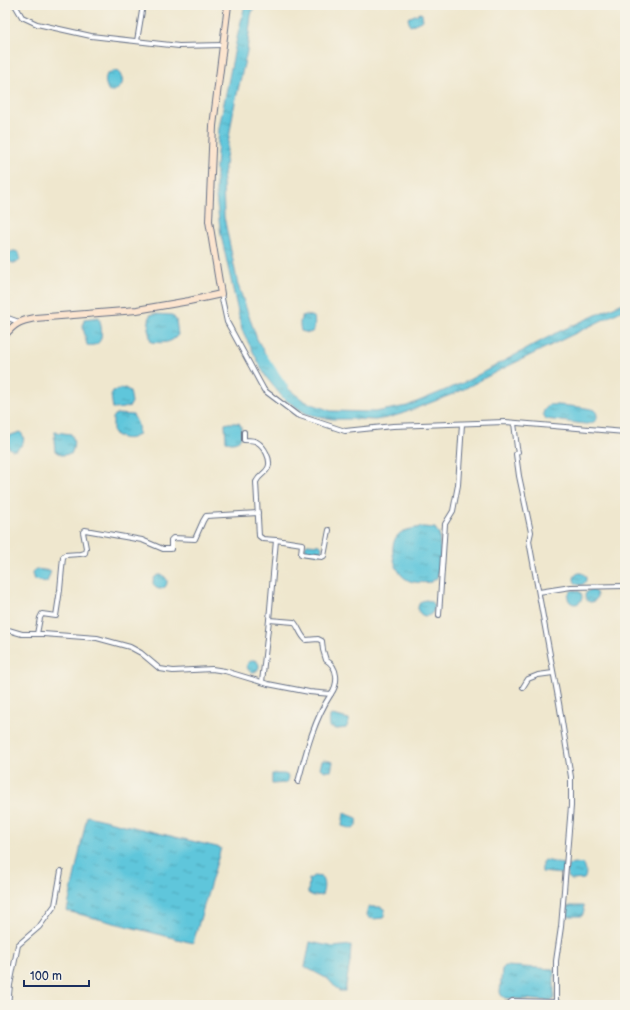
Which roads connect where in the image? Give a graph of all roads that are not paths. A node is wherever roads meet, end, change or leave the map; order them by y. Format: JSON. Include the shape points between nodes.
{"nodes":[{"id":1,"x":15,"y":5,"type":"edge"},
{"id":2,"x":143,"y":5,"type":"edge"},
{"id":3,"x":228,"y":5,"type":"edge"},
{"id":4,"x":137,"y":41,"type":"junction"},
{"id":5,"x":223,"y":45,"type":"junction"},
{"id":6,"x":221,"y":294,"type":"junction"},
{"id":7,"x":5,"y":317,"type":"edge"},
{"id":8,"x":19,"y":322,"type":"junction"},
{"id":9,"x":5,"y":335,"type":"edge"},
{"id":10,"x":514,"y":422,"type":"junction"},
{"id":11,"x":462,"y":424,"type":"junction"},
{"id":12,"x":244,"y":432,"type":"dead end"},
{"id":13,"x":625,"y":432,"type":"edge"},
{"id":14,"x":258,"y":513,"type":"junction"},
{"id":15,"x":329,"y":530,"type":"dead end"},
{"id":16,"x":276,"y":540,"type":"junction"},
{"id":17,"x":625,"y":586,"type":"edge"},
{"id":18,"x":539,"y":592,"type":"junction"},
{"id":19,"x":439,"y":615,"type":"dead end"},
{"id":20,"x":269,"y":620,"type":"junction"},
{"id":21,"x":5,"y":629,"type":"edge"},
{"id":22,"x":38,"y":634,"type":"junction"},
{"id":23,"x":553,"y":673,"type":"junction"},
{"id":24,"x":262,"y":682,"type":"junction"},
{"id":25,"x":523,"y":687,"type":"dead end"},
{"id":26,"x":331,"y":694,"type":"junction"},
{"id":27,"x":298,"y":782,"type":"dead end"},
{"id":28,"x":61,"y":871,"type":"dead end"},
{"id":29,"x":557,"y":1004,"type":"edge"},
{"id":30,"x":8,"y":1005,"type":"edge"},
{"id":31,"x":507,"y":1005,"type":"edge"}],
"edges":[{"from":1,"to":4,"type":"street","via":[[22,17],[37,24],[91,36]]},
{"from":2,"to":4,"type":"street"},
{"from":3,"to":5,"type":"main road"},
{"from":4,"to":5,"type":"street","via":[[179,46]]},
{"from":5,"to":6,"type":"main road","via":[[213,126],[209,221]]},
{"from":6,"to":8,"type":"main road","via":[[137,310],[52,316]]},
{"from":6,"to":11,"type":"street","via":[[228,322],[264,390],[297,415],[345,431],[393,426]]},
{"from":7,"to":8,"type":"street"},
{"from":8,"to":9,"type":"main road"},
{"from":10,"to":11,"type":"street"},
{"from":10,"to":13,"type":"street"},
{"from":10,"to":18,"type":"street","via":[[519,476],[531,532],[529,541]]},
{"from":11,"to":19,"type":"street","via":[[458,485],[453,511],[445,524]]},
{"from":12,"to":14,"type":"street","via":[[244,440],[256,442],[264,449],[270,462],[256,482]]},
{"from":14,"to":16,"type":"street","via":[[259,536],[263,539]]},
{"from":14,"to":22,"type":"street","via":[[206,516],[195,539],[173,538],[171,549],[163,549],[142,540],[85,530],[85,553],[63,557],[56,616],[42,614]]},
{"from":15,"to":16,"type":"street","via":[[322,557],[301,554],[302,544]]},
{"from":16,"to":20,"type":"street"},
{"from":17,"to":18,"type":"street","via":[[571,587]]},
{"from":18,"to":23,"type":"street"},
{"from":20,"to":24,"type":"street"},
{"from":20,"to":26,"type":"street","via":[[294,622],[306,640],[322,641],[326,660],[335,668],[335,688]]},
{"from":21,"to":22,"type":"street","via":[[22,634]]},
{"from":22,"to":24,"type":"street","via":[[108,640],[141,653],[160,669],[212,669]]},
{"from":23,"to":25,"type":"street","via":[[528,678]]},
{"from":23,"to":29,"type":"street","via":[[571,777],[571,806],[556,961]]},
{"from":24,"to":26,"type":"street"},
{"from":26,"to":27,"type":"street","via":[[312,736]]},
{"from":28,"to":30,"type":"street","via":[[55,905],[39,927],[18,945]]},
{"from":29,"to":31,"type":"street","via":[[516,1001]]}]}
